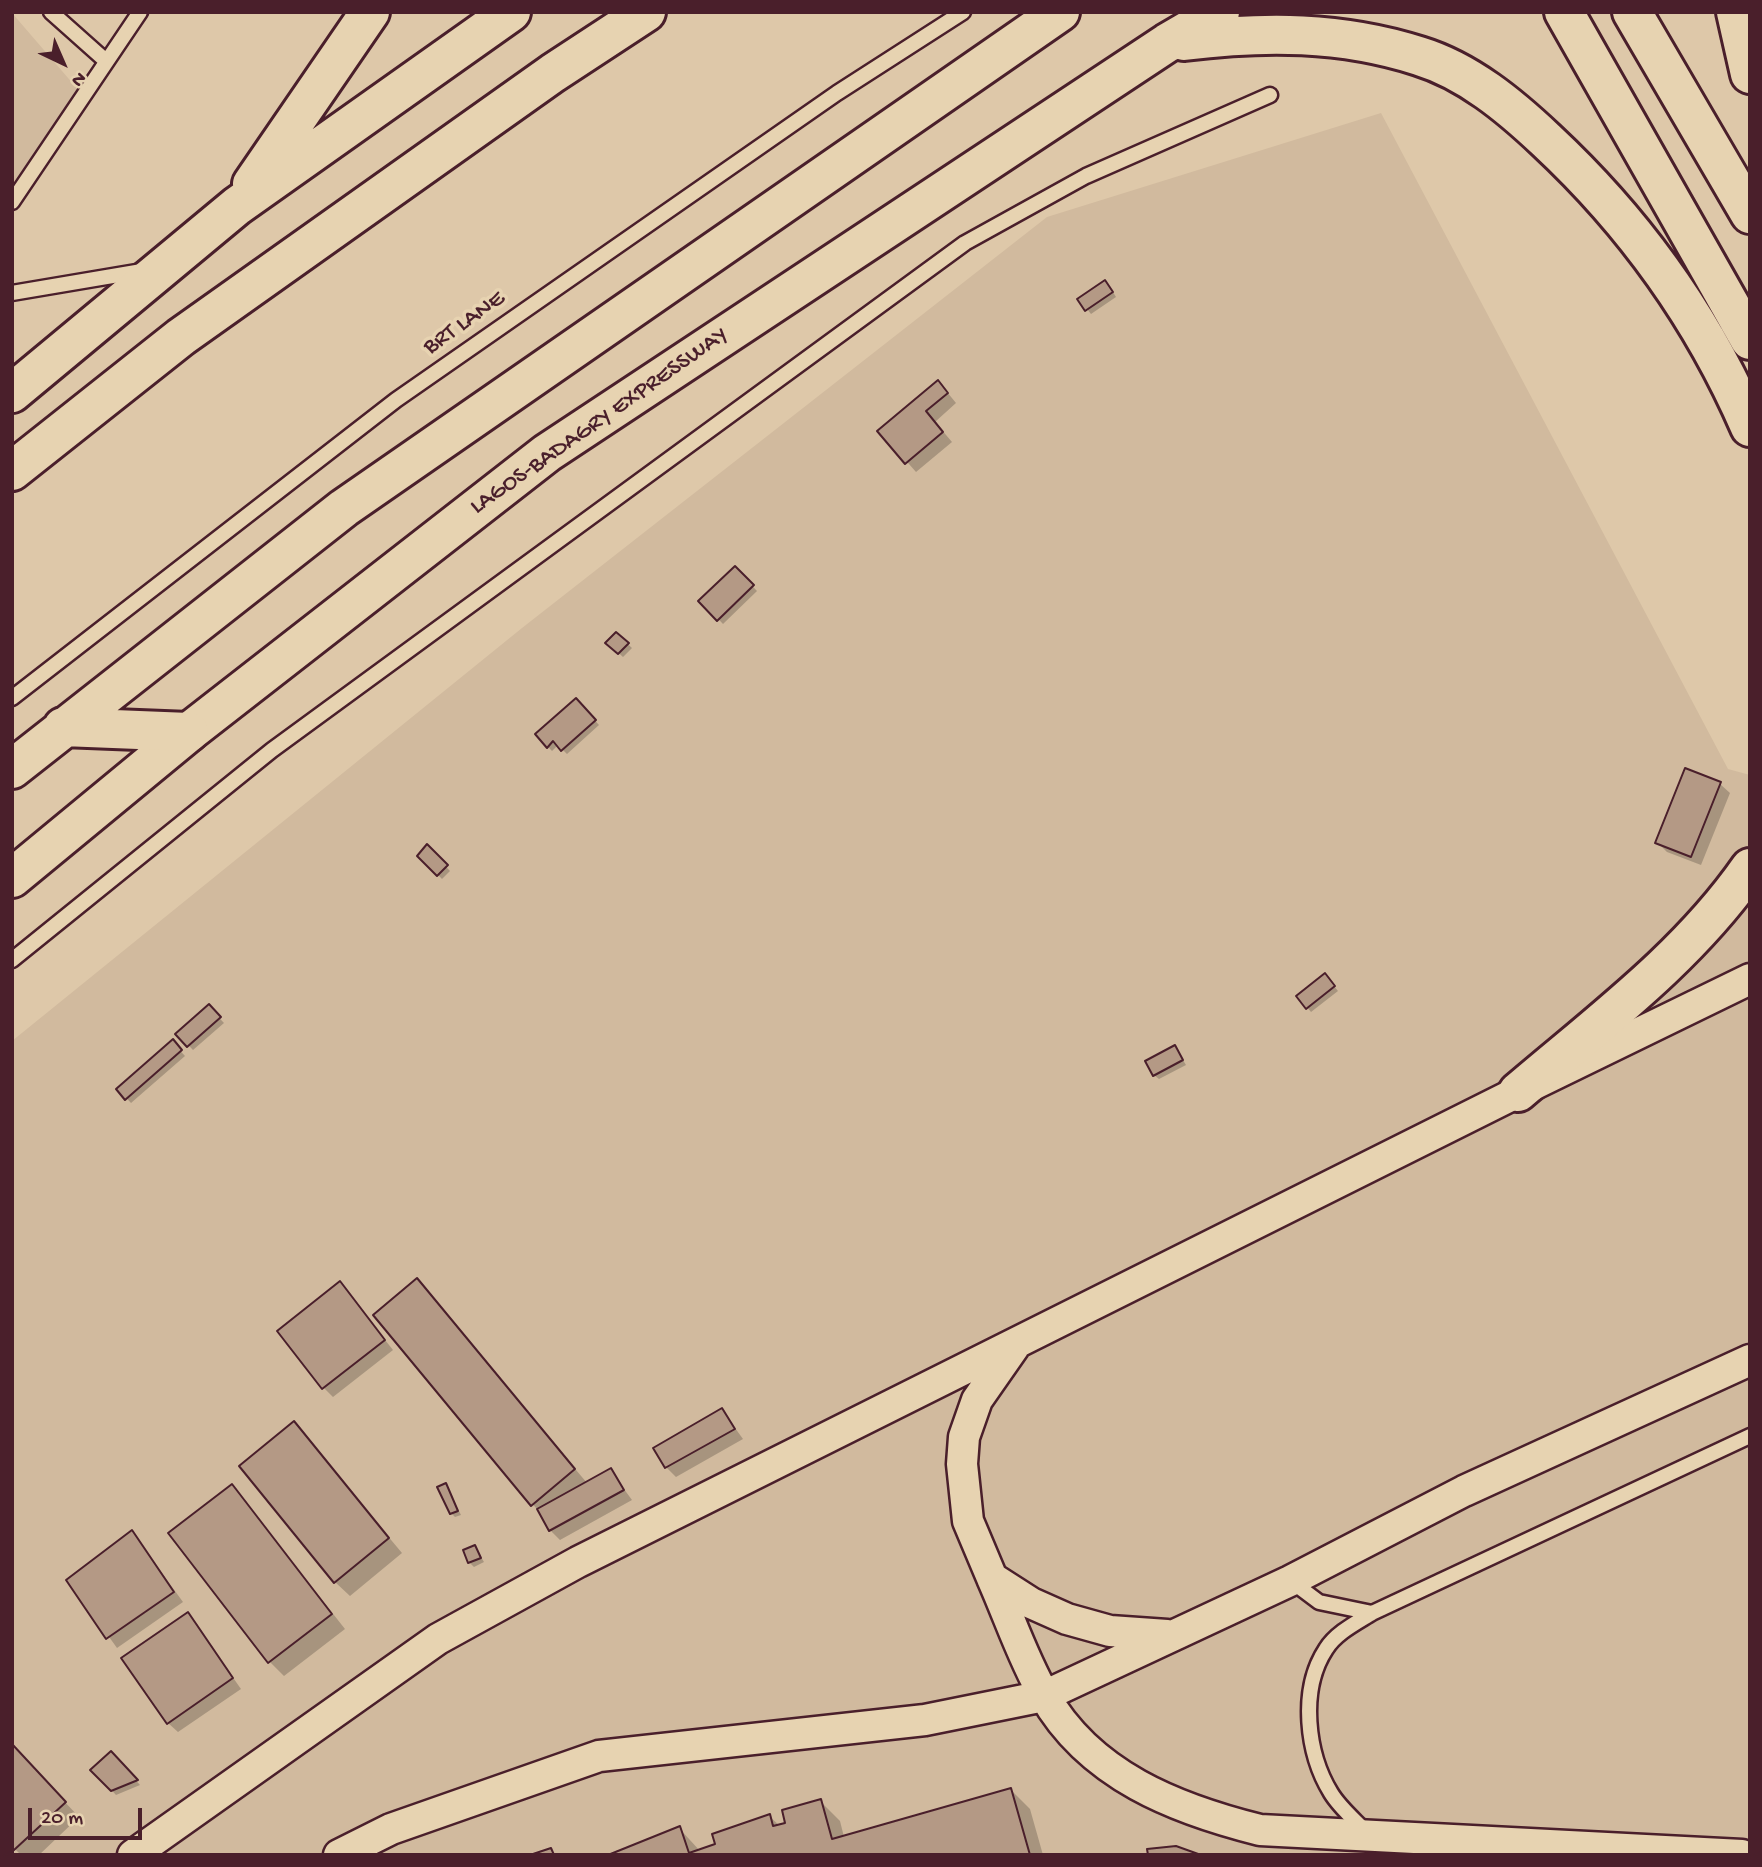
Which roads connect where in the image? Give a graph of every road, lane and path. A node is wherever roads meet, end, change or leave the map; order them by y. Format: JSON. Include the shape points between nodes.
{"nodes":[{"id":1,"x":51,"y":12,"type":"edge"},
{"id":2,"x":140,"y":12,"type":"edge"},
{"id":3,"x":370,"y":12,"type":"edge"},
{"id":4,"x":511,"y":12,"type":"edge"},
{"id":5,"x":646,"y":12,"type":"edge"},
{"id":6,"x":666,"y":12,"type":"edge"},
{"id":7,"x":963,"y":12,"type":"edge"},
{"id":8,"x":1060,"y":12,"type":"edge"},
{"id":9,"x":1220,"y":12,"type":"edge"},
{"id":10,"x":1564,"y":12,"type":"edge"},
{"id":11,"x":1632,"y":12,"type":"edge"},
{"id":12,"x":1736,"y":12,"type":"edge"},
{"id":13,"x":1167,"y":43,"type":"junction"},
{"id":14,"x":106,"y":61,"type":"junction"},
{"id":15,"x":1750,"y":74,"type":"edge"},
{"id":16,"x":1270,"y":95,"type":"dead end"},
{"id":17,"x":12,"y":202,"type":"edge"},
{"id":18,"x":237,"y":206,"type":"junction"},
{"id":19,"x":1750,"y":214,"type":"edge"},
{"id":20,"x":163,"y":268,"type":"junction"},
{"id":21,"x":12,"y":293,"type":"edge"},
{"id":22,"x":1750,"y":340,"type":"edge"},
{"id":23,"x":12,"y":393,"type":"edge"},
{"id":24,"x":1750,"y":427,"type":"edge"},
{"id":25,"x":12,"y":471,"type":"edge"},
{"id":26,"x":12,"y":486,"type":"edge"},
{"id":27,"x":12,"y":698,"type":"edge"},
{"id":28,"x":63,"y":727,"type":"junction"},
{"id":29,"x":189,"y":732,"type":"junction"},
{"id":30,"x":12,"y":769,"type":"edge"},
{"id":31,"x":1750,"y":868,"type":"edge"},
{"id":32,"x":12,"y":878,"type":"edge"},
{"id":33,"x":12,"y":960,"type":"edge"},
{"id":34,"x":1750,"y":979,"type":"edge"},
{"id":35,"x":1518,"y":1092,"type":"junction"},
{"id":36,"x":1016,"y":1344,"type":"junction"},
{"id":37,"x":1750,"y":1360,"type":"edge"},
{"id":38,"x":1750,"y":1436,"type":"edge"},
{"id":39,"x":992,"y":1578,"type":"junction"},
{"id":40,"x":1290,"y":1581,"type":"junction"},
{"id":41,"x":1372,"y":1613,"type":"junction"},
{"id":42,"x":1169,"y":1635,"type":"junction"},
{"id":43,"x":1044,"y":1696,"type":"junction"},
{"id":44,"x":1367,"y":1844,"type":"edge"},
{"id":45,"x":132,"y":1855,"type":"edge"},
{"id":46,"x":339,"y":1855,"type":"edge"},
{"id":47,"x":1742,"y":1855,"type":"edge"}],
"edges":[{"from":1,"to":14,"type":"lane"},
{"from":2,"to":14,"type":"lane"},
{"from":3,"to":18,"type":"main road"},
{"from":4,"to":18,"type":"main road"},
{"from":5,"to":25,"type":"main road","via":[[181,337]]},
{"from":6,"to":26,"type":"lane","via":[[178,355]]},
{"from":7,"to":27,"type":"lane","name":"BRT LANE","via":[[837,93],[396,400]]},
{"from":8,"to":28,"type":"main road","via":[[344,508]]},
{"from":9,"to":13,"type":"main road","name":"LAGOS-BADAGRY EXPRESSWAY"},
{"from":10,"to":22,"type":"main road"},
{"from":11,"to":19,"type":"main road"},
{"from":12,"to":15,"type":"main road"},
{"from":13,"to":24,"type":"main road","via":[[1250,33],[1314,34],[1422,56],[1478,83],[1575,166],[1631,228],[1689,307]]},
{"from":13,"to":29,"type":"main road","name":"LAGOS-BADAGRY EXPRESSWAY","via":[[547,453]]},
{"from":14,"to":17,"type":"lane"},
{"from":16,"to":33,"type":"lane","via":[[1086,176],[965,243],[272,750]]},
{"from":18,"to":20,"type":"main road"},
{"from":20,"to":21,"type":"lane"},
{"from":20,"to":23,"type":"main road"},
{"from":28,"to":29,"type":"main road"},
{"from":28,"to":30,"type":"main road"},
{"from":29,"to":32,"type":"main road","name":"LAGOS-BADAGRY EXPRESSWAY"},
{"from":31,"to":35,"type":"main road","via":[[1696,936]]},
{"from":34,"to":35,"type":"street"},
{"from":35,"to":36,"type":"street"},
{"from":36,"to":39,"type":"street","via":[[977,1401],[964,1437],[968,1521]]},
{"from":36,"to":45,"type":"street","via":[[578,1562],[438,1639]]},
{"from":37,"to":40,"type":"street","via":[[1464,1491]]},
{"from":38,"to":41,"type":"lane"},
{"from":39,"to":42,"type":"street","via":[[1067,1619],[1110,1631]]},
{"from":39,"to":43,"type":"street"},
{"from":40,"to":41,"type":"lane","via":[[1319,1602]]},
{"from":40,"to":42,"type":"street"},
{"from":41,"to":44,"type":"lane","via":[[1326,1648],[1311,1699],[1317,1766]]},
{"from":42,"to":43,"type":"street"},
{"from":43,"to":44,"type":"street","via":[[1071,1731],[1108,1766],[1145,1791],[1200,1815],[1261,1830]]},
{"from":43,"to":46,"type":"street","via":[[925,1720],[599,1756],[391,1829]]},
{"from":44,"to":47,"type":"street"}]}
